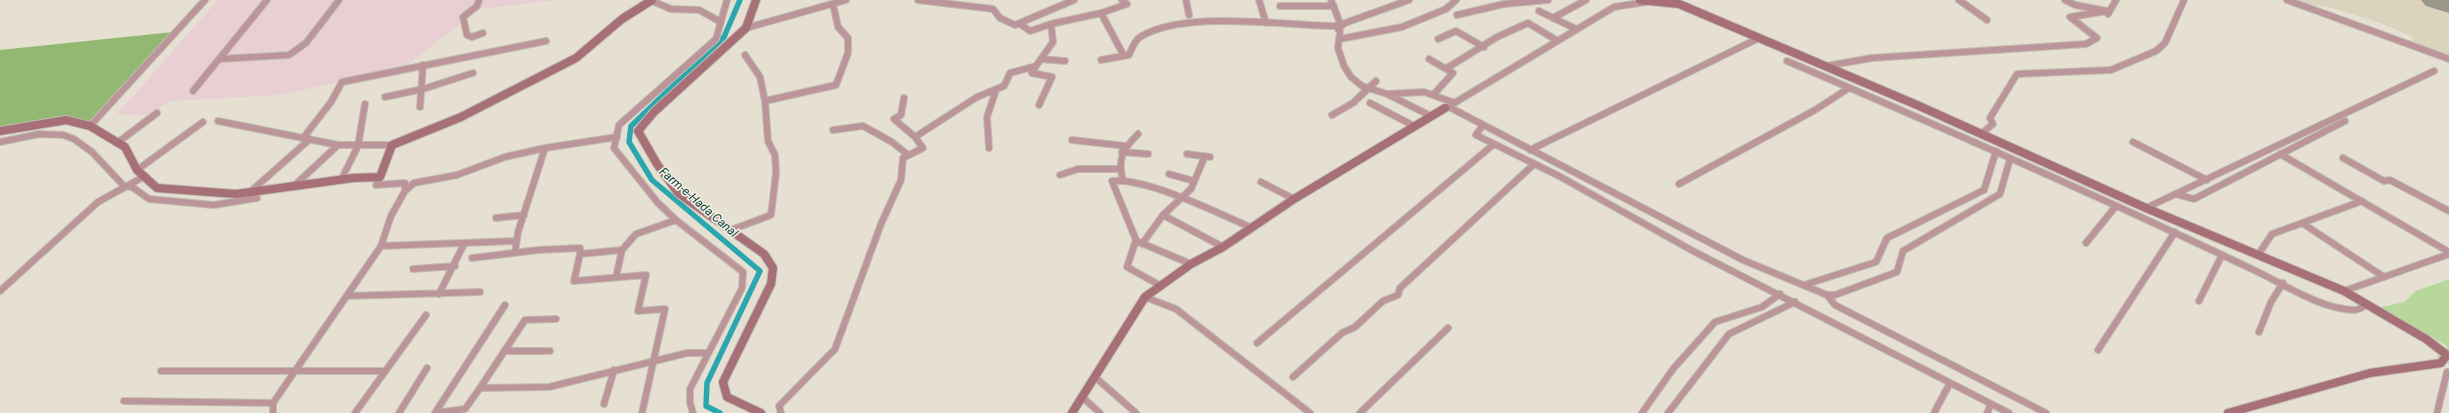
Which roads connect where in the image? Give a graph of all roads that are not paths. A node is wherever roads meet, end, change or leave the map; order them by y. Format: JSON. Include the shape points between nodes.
{"nodes":[{"id":1,"x":205,"y":0,"type":"edge"},
{"id":2,"x":267,"y":0,"type":"edge"},
{"id":3,"x":339,"y":0,"type":"edge"},
{"id":4,"x":479,"y":0,"type":"edge"},
{"id":5,"x":652,"y":0,"type":"edge"},
{"id":6,"x":727,"y":0,"type":"edge"},
{"id":7,"x":756,"y":0,"type":"edge"},
{"id":8,"x":846,"y":0,"type":"edge"},
{"id":9,"x":918,"y":0,"type":"edge"},
{"id":10,"x":1056,"y":0,"type":"edge"},
{"id":11,"x":1074,"y":0,"type":"edge"},
{"id":12,"x":1122,"y":0,"type":"edge"},
{"id":13,"x":1186,"y":0,"type":"edge"},
{"id":14,"x":1259,"y":0,"type":"edge"},
{"id":15,"x":1331,"y":0,"type":"edge"},
{"id":16,"x":1409,"y":0,"type":"edge"},
{"id":17,"x":1456,"y":0,"type":"edge"},
{"id":18,"x":1548,"y":0,"type":"edge"},
{"id":19,"x":1586,"y":0,"type":"edge"},
{"id":20,"x":1674,"y":0,"type":"edge"},
{"id":21,"x":1959,"y":0,"type":"edge"},
{"id":22,"x":2065,"y":0,"type":"edge"},
{"id":23,"x":2116,"y":0,"type":"edge"},
{"id":24,"x":2184,"y":0,"type":"edge"},
{"id":25,"x":2287,"y":0,"type":"edge"},
{"id":26,"x":944,"y":1,"type":"edge"},
{"id":27,"x":1644,"y":1,"type":"edge"},
{"id":28,"x":833,"y":4,"type":"junction"},
{"id":29,"x":1064,"y":4,"type":"junction"},
{"id":30,"x":1660,"y":4,"type":"junction"},
{"id":31,"x":1280,"y":6,"type":"dead end"},
{"id":32,"x":1334,"y":6,"type":"junction"},
{"id":33,"x":1539,"y":11,"type":"dead end"},
{"id":34,"x":1101,"y":13,"type":"junction"},
{"id":35,"x":2108,"y":14,"type":"dead end"},
{"id":36,"x":1189,"y":15,"type":"dead end"},
{"id":37,"x":1457,"y":15,"type":"dead end"},
{"id":38,"x":1554,"y":18,"type":"junction"},
{"id":39,"x":1987,"y":20,"type":"dead end"},
{"id":40,"x":721,"y":22,"type":"junction"},
{"id":41,"x":1266,"y":22,"type":"junction"},
{"id":42,"x":1020,"y":24,"type":"junction"},
{"id":43,"x":1051,"y":24,"type":"junction"},
{"id":44,"x":746,"y":28,"type":"junction"},
{"id":45,"x":1338,"y":28,"type":"junction"},
{"id":46,"x":1576,"y":29,"type":"junction"},
{"id":47,"x":483,"y":33,"type":"dead end"},
{"id":48,"x":1759,"y":38,"type":"junction"},
{"id":49,"x":1340,"y":39,"type":"junction"},
{"id":50,"x":1438,"y":40,"type":"dead end"},
{"id":51,"x":1556,"y":40,"type":"junction"},
{"id":52,"x":546,"y":41,"type":"dead end"},
{"id":53,"x":1484,"y":47,"type":"junction"},
{"id":54,"x":745,"y":55,"type":"dead end"},
{"id":55,"x":1124,"y":56,"type":"junction"},
{"id":56,"x":220,"y":59,"type":"junction"},
{"id":57,"x":1041,"y":59,"type":"junction"},
{"id":58,"x":1429,"y":59,"type":"dead end"},
{"id":59,"x":2449,"y":59,"type":"edge"},
{"id":60,"x":1102,"y":60,"type":"dead end"},
{"id":61,"x":1065,"y":61,"type":"dead end"},
{"id":62,"x":1787,"y":61,"type":"dead end"},
{"id":63,"x":423,"y":65,"type":"junction"},
{"id":64,"x":1036,"y":66,"type":"junction"},
{"id":65,"x":1826,"y":66,"type":"junction"},
{"id":66,"x":1448,"y":68,"type":"junction"},
{"id":67,"x":2434,"y":70,"type":"dead end"},
{"id":68,"x":473,"y":73,"type":"dead end"},
{"id":69,"x":1376,"y":81,"type":"dead end"},
{"id":70,"x":1849,"y":88,"type":"junction"},
{"id":71,"x":423,"y":89,"type":"junction"},
{"id":72,"x":1369,"y":89,"type":"junction"},
{"id":73,"x":996,"y":90,"type":"junction"},
{"id":74,"x":193,"y":91,"type":"dead end"},
{"id":75,"x":1387,"y":94,"type":"junction"},
{"id":76,"x":1434,"y":94,"type":"junction"},
{"id":77,"x":384,"y":97,"type":"dead end"},
{"id":78,"x":904,"y":98,"type":"dead end"},
{"id":79,"x":765,"y":101,"type":"junction"},
{"id":80,"x":1455,"y":102,"type":"junction"},
{"id":81,"x":1370,"y":103,"type":"dead end"},
{"id":82,"x":365,"y":104,"type":"dead end"},
{"id":83,"x":1039,"y":105,"type":"dead end"},
{"id":84,"x":420,"y":107,"type":"dead end"},
{"id":85,"x":1447,"y":107,"type":"junction"},
{"id":86,"x":157,"y":113,"type":"dead end"},
{"id":87,"x":1332,"y":115,"type":"dead end"},
{"id":88,"x":1431,"y":116,"type":"junction"},
{"id":89,"x":218,"y":121,"type":"dead end"},
{"id":90,"x":2345,"y":121,"type":"dead end"},
{"id":91,"x":203,"y":122,"type":"dead end"},
{"id":92,"x":90,"y":126,"type":"junction"},
{"id":93,"x":1414,"y":126,"type":"junction"},
{"id":94,"x":1483,"y":126,"type":"junction"},
{"id":95,"x":833,"y":130,"type":"dead end"},
{"id":96,"x":0,"y":131,"type":"edge"},
{"id":97,"x":1138,"y":134,"type":"dead end"},
{"id":98,"x":1981,"y":134,"type":"junction"},
{"id":99,"x":915,"y":136,"type":"junction"},
{"id":100,"x":617,"y":137,"type":"junction"},
{"id":101,"x":307,"y":138,"type":"junction"},
{"id":102,"x":1072,"y":140,"type":"dead end"},
{"id":103,"x":0,"y":142,"type":"edge"},
{"id":104,"x":116,"y":142,"type":"junction"},
{"id":105,"x":2133,"y":142,"type":"dead end"},
{"id":106,"x":1494,"y":144,"type":"junction"},
{"id":107,"x":338,"y":145,"type":"junction"},
{"id":108,"x":392,"y":145,"type":"junction"},
{"id":109,"x":358,"y":146,"type":"junction"},
{"id":110,"x":1126,"y":146,"type":"junction"},
{"id":111,"x":545,"y":148,"type":"junction"},
{"id":112,"x":989,"y":148,"type":"dead end"},
{"id":113,"x":1530,"y":150,"type":"junction"},
{"id":114,"x":1996,"y":151,"type":"junction"},
{"id":115,"x":1122,"y":152,"type":"junction"},
{"id":116,"x":1148,"y":154,"type":"dead end"},
{"id":117,"x":1187,"y":154,"type":"dead end"},
{"id":118,"x":2280,"y":154,"type":"junction"},
{"id":119,"x":908,"y":155,"type":"junction"},
{"id":120,"x":2343,"y":158,"type":"dead end"},
{"id":121,"x":2010,"y":159,"type":"junction"},
{"id":122,"x":1533,"y":165,"type":"junction"},
{"id":123,"x":1119,"y":169,"type":"junction"},
{"id":124,"x":137,"y":170,"type":"junction"},
{"id":125,"x":1169,"y":174,"type":"dead end"},
{"id":126,"x":1060,"y":175,"type":"dead end"},
{"id":127,"x":145,"y":176,"type":"junction"},
{"id":128,"x":380,"y":177,"type":"junction"},
{"id":129,"x":341,"y":180,"type":"junction"},
{"id":130,"x":1123,"y":180,"type":"junction"},
{"id":131,"x":2207,"y":180,"type":"junction"},
{"id":132,"x":1194,"y":181,"type":"junction"},
{"id":133,"x":1261,"y":182,"type":"dead end"},
{"id":134,"x":1679,"y":184,"type":"dead end"},
{"id":135,"x":124,"y":186,"type":"junction"},
{"id":136,"x":292,"y":188,"type":"junction"},
{"id":137,"x":405,"y":191,"type":"junction"},
{"id":138,"x":249,"y":193,"type":"junction"},
{"id":139,"x":2176,"y":194,"type":"junction"},
{"id":140,"x":257,"y":198,"type":"dead end"},
{"id":141,"x":1184,"y":198,"type":"junction"},
{"id":142,"x":1294,"y":199,"type":"junction"},
{"id":143,"x":2362,"y":201,"type":"junction"},
{"id":144,"x":2116,"y":206,"type":"junction"},
{"id":145,"x":2146,"y":208,"type":"junction"},
{"id":146,"x":2449,"y":211,"type":"edge"},
{"id":147,"x":524,"y":215,"type":"junction"},
{"id":148,"x":1163,"y":215,"type":"junction"},
{"id":149,"x":496,"y":218,"type":"dead end"},
{"id":150,"x":676,"y":220,"type":"junction"},
{"id":151,"x":2302,"y":223,"type":"junction"},
{"id":152,"x":1252,"y":228,"type":"junction"},
{"id":153,"x":731,"y":230,"type":"junction"},
{"id":154,"x":2175,"y":232,"type":"junction"},
{"id":155,"x":516,"y":241,"type":"junction"},
{"id":156,"x":1139,"y":242,"type":"junction"},
{"id":157,"x":2086,"y":243,"type":"dead end"},
{"id":158,"x":464,"y":244,"type":"junction"},
{"id":159,"x":380,"y":246,"type":"junction"},
{"id":160,"x":1223,"y":247,"type":"junction"},
{"id":161,"x":622,"y":250,"type":"junction"},
{"id":162,"x":515,"y":252,"type":"junction"},
{"id":163,"x":2449,"y":253,"type":"edge"},
{"id":164,"x":580,"y":254,"type":"junction"},
{"id":165,"x":2222,"y":255,"type":"junction"},
{"id":166,"x":2258,"y":255,"type":"junction"},
{"id":167,"x":472,"y":258,"type":"dead end"},
{"id":168,"x":1190,"y":264,"type":"junction"},
{"id":169,"x":454,"y":266,"type":"junction"},
{"id":170,"x":413,"y":269,"type":"dead end"},
{"id":171,"x":616,"y":277,"type":"junction"},
{"id":172,"x":2384,"y":277,"type":"junction"},
{"id":173,"x":2283,"y":284,"type":"junction"},
{"id":174,"x":1804,"y":285,"type":"junction"},
{"id":175,"x":1162,"y":286,"type":"junction"},
{"id":176,"x":1,"y":289,"type":"edge"},
{"id":177,"x":2344,"y":291,"type":"junction"},
{"id":178,"x":480,"y":292,"type":"dead end"},
{"id":179,"x":439,"y":294,"type":"junction"},
{"id":180,"x":1780,"y":294,"type":"junction"},
{"id":181,"x":1827,"y":295,"type":"junction"},
{"id":182,"x":347,"y":296,"type":"junction"},
{"id":183,"x":1145,"y":297,"type":"junction"},
{"id":184,"x":2199,"y":301,"type":"dead end"},
{"id":185,"x":1795,"y":302,"type":"junction"},
{"id":186,"x":505,"y":305,"type":"dead end"},
{"id":187,"x":2366,"y":305,"type":"junction"},
{"id":188,"x":426,"y":314,"type":"dead end"},
{"id":189,"x":556,"y":319,"type":"dead end"},
{"id":190,"x":1448,"y":328,"type":"dead end"},
{"id":191,"x":2259,"y":332,"type":"dead end"},
{"id":192,"x":1257,"y":343,"type":"dead end"},
{"id":193,"x":2098,"y":350,"type":"dead end"},
{"id":194,"x":504,"y":351,"type":"junction"},
{"id":195,"x":550,"y":351,"type":"dead end"},
{"id":196,"x":708,"y":353,"type":"junction"},
{"id":197,"x":2448,"y":357,"type":"edge"},
{"id":198,"x":653,"y":360,"type":"junction"},
{"id":199,"x":2434,"y":364,"type":"junction"},
{"id":200,"x":427,"y":368,"type":"dead end"},
{"id":201,"x":614,"y":370,"type":"junction"},
{"id":202,"x":162,"y":371,"type":"dead end"},
{"id":203,"x":296,"y":371,"type":"junction"},
{"id":204,"x":384,"y":371,"type":"junction"},
{"id":205,"x":2448,"y":373,"type":"edge"},
{"id":206,"x":1293,"y":377,"type":"dead end"},
{"id":207,"x":1095,"y":378,"type":"junction"},
{"id":208,"x":1950,"y":383,"type":"junction"},
{"id":209,"x":480,"y":388,"type":"junction"},
{"id":210,"x":1082,"y":397,"type":"junction"},
{"id":211,"x":124,"y":400,"type":"dead end"},
{"id":212,"x":273,"y":403,"type":"junction"},
{"id":213,"x":604,"y":404,"type":"dead end"},
{"id":214,"x":1991,"y":404,"type":"junction"},
{"id":215,"x":464,"y":411,"type":"edge"},
{"id":216,"x":273,"y":413,"type":"edge"},
{"id":217,"x":355,"y":413,"type":"edge"},
{"id":218,"x":399,"y":413,"type":"edge"},
{"id":219,"x":435,"y":413,"type":"edge"},
{"id":220,"x":642,"y":413,"type":"edge"},
{"id":221,"x":693,"y":413,"type":"edge"},
{"id":222,"x":761,"y":413,"type":"edge"},
{"id":223,"x":781,"y":413,"type":"edge"},
{"id":224,"x":1072,"y":413,"type":"edge"},
{"id":225,"x":1100,"y":413,"type":"edge"},
{"id":226,"x":1136,"y":413,"type":"edge"},
{"id":227,"x":1310,"y":413,"type":"edge"},
{"id":228,"x":1360,"y":413,"type":"edge"},
{"id":229,"x":1642,"y":413,"type":"edge"},
{"id":230,"x":1668,"y":413,"type":"edge"},
{"id":231,"x":1934,"y":413,"type":"edge"},
{"id":232,"x":1987,"y":413,"type":"edge"},
{"id":233,"x":2008,"y":413,"type":"edge"},
{"id":234,"x":2046,"y":413,"type":"edge"},
{"id":235,"x":2228,"y":413,"type":"edge"},
{"id":236,"x":2438,"y":413,"type":"edge"}],
"edges":[{"from":1,"to":92,"type":"street"},
{"from":2,"to":56,"type":"street"},
{"from":3,"to":56,"type":"street","via":[[306,43],[290,55]]},
{"from":4,"to":47,"type":"street","via":[[477,6],[462,17],[467,35],[472,37]]},
{"from":5,"to":40,"type":"street","via":[[671,9],[699,10]]},
{"from":5,"to":108,"type":"street","via":[[622,19],[576,58],[461,117]]},
{"from":6,"to":40,"type":"street"},
{"from":7,"to":44,"type":"street"},
{"from":8,"to":28,"type":"street"},
{"from":9,"to":26,"type":"street"},
{"from":10,"to":29,"type":"street"},
{"from":11,"to":29,"type":"street"},
{"from":12,"to":34,"type":"street","via":[[1127,4]]},
{"from":13,"to":36,"type":"street"},
{"from":14,"to":41,"type":"street"},
{"from":15,"to":32,"type":"street"},
{"from":16,"to":45,"type":"street","via":[[1345,23]]},
{"from":17,"to":49,"type":"street","via":[[1446,9],[1402,27]]},
{"from":18,"to":37,"type":"street","via":[[1504,4]]},
{"from":19,"to":38,"type":"street"},
{"from":20,"to":30,"type":"street"},
{"from":21,"to":39,"type":"street"},
{"from":22,"to":65,"type":"street","via":[[2074,6],[2098,7],[2107,11],[2070,17],[2097,38],[2086,44],[1872,58]]},
{"from":23,"to":35,"type":"street"},
{"from":24,"to":98,"type":"street","via":[[2165,43],[2156,51],[2111,70],[2017,74],[1990,118],[1993,124]]},
{"from":25,"to":59,"type":"street"},
{"from":26,"to":42,"type":"street","via":[[993,9],[1000,18],[1016,25]]},
{"from":27,"to":30,"type":"street"},
{"from":27,"to":46,"type":"street","via":[[1614,7]]},
{"from":28,"to":44,"type":"street"},
{"from":28,"to":79,"type":"street","via":[[838,27],[848,38],[848,49],[836,85]]},
{"from":29,"to":42,"type":"street"},
{"from":30,"to":48,"type":"street","via":[[1679,4]]},
{"from":31,"to":32,"type":"street"},
{"from":32,"to":45,"type":"street","via":[[1340,22]]},
{"from":33,"to":38,"type":"street"},
{"from":34,"to":43,"type":"street"},
{"from":34,"to":55,"type":"street"},
{"from":38,"to":46,"type":"street"},
{"from":40,"to":100,"type":"street","via":[[716,39],[619,125]]},
{"from":41,"to":45,"type":"street"},
{"from":41,"to":55,"type":"street","via":[[1164,26],[1139,38],[1129,55]]},
{"from":42,"to":43,"type":"street","via":[[1030,31]]},
{"from":43,"to":57,"type":"street","via":[[1053,42]]},
{"from":44,"to":153,"type":"street","via":[[654,112],[638,131],[678,193]]},
{"from":45,"to":49,"type":"street"},
{"from":46,"to":51,"type":"street"},
{"from":48,"to":65,"type":"street"},
{"from":48,"to":113,"type":"street"},
{"from":49,"to":72,"type":"street","via":[[1338,48],[1344,58],[1344,66],[1351,77]]},
{"from":50,"to":53,"type":"street","via":[[1456,31]]},
{"from":51,"to":53,"type":"street","via":[[1528,23],[1488,41]]},
{"from":51,"to":80,"type":"street"},
{"from":52,"to":63,"type":"street"},
{"from":53,"to":66,"type":"street"},
{"from":54,"to":79,"type":"street","via":[[760,77]]},
{"from":55,"to":60,"type":"street"},
{"from":56,"to":74,"type":"street"},
{"from":57,"to":61,"type":"street"},
{"from":57,"to":64,"type":"street"},
{"from":58,"to":66,"type":"street"},
{"from":62,"to":70,"type":"street"},
{"from":63,"to":71,"type":"street"},
{"from":63,"to":101,"type":"street","via":[[342,82]]},
{"from":64,"to":73,"type":"street","via":[[1010,72],[1004,86]]},
{"from":64,"to":83,"type":"street","via":[[1032,73],[1052,77]]},
{"from":65,"to":98,"type":"street"},
{"from":66,"to":76,"type":"street","via":[[1453,73]]},
{"from":67,"to":131,"type":"street"},
{"from":68,"to":71,"type":"street"},
{"from":69,"to":72,"type":"street"},
{"from":70,"to":114,"type":"street"},
{"from":70,"to":134,"type":"street","via":[[1815,110]]},
{"from":71,"to":77,"type":"street"},
{"from":71,"to":84,"type":"street"},
{"from":72,"to":75,"type":"street"},
{"from":72,"to":87,"type":"street"},
{"from":73,"to":99,"type":"street","via":[[976,97]]},
{"from":73,"to":112,"type":"street","via":[[987,117]]},
{"from":75,"to":76,"type":"street"},
{"from":75,"to":88,"type":"street"},
{"from":76,"to":80,"type":"street"},
{"from":78,"to":99,"type":"street","via":[[902,115],[894,119]]},
{"from":79,"to":153,"type":"street","via":[[768,141],[775,155],[776,173],[771,215]]},
{"from":80,"to":85,"type":"street"},
{"from":81,"to":93,"type":"street"},
{"from":82,"to":109,"type":"street"},
{"from":85,"to":88,"type":"street"},
{"from":85,"to":94,"type":"street"},
{"from":86,"to":104,"type":"street"},
{"from":88,"to":93,"type":"street"},
{"from":89,"to":101,"type":"street"},
{"from":90,"to":118,"type":"street"},
{"from":91,"to":124,"type":"street"},
{"from":92,"to":96,"type":"street","via":[[66,120]]},
{"from":92,"to":104,"type":"street"},
{"from":93,"to":142,"type":"street"},
{"from":94,"to":106,"type":"street","via":[[1476,135]]},
{"from":94,"to":113,"type":"street"},
{"from":95,"to":119,"type":"street","via":[[863,126],[892,142]]},
{"from":97,"to":110,"type":"street"},
{"from":98,"to":145,"type":"street"},
{"from":99,"to":119,"type":"street","via":[[923,148]]},
{"from":100,"to":111,"type":"street"},
{"from":100,"to":150,"type":"street","via":[[614,148],[658,203]]},
{"from":101,"to":107,"type":"street"},
{"from":101,"to":138,"type":"street"},
{"from":102,"to":110,"type":"street"},
{"from":103,"to":135,"type":"street","via":[[52,133],[71,139],[87,146]]},
{"from":104,"to":124,"type":"street","via":[[125,148]]},
{"from":105,"to":131,"type":"street"},
{"from":106,"to":122,"type":"street"},
{"from":106,"to":192,"type":"street"},
{"from":107,"to":109,"type":"street"},
{"from":107,"to":136,"type":"street"},
{"from":108,"to":109,"type":"street"},
{"from":108,"to":128,"type":"street"},
{"from":109,"to":129,"type":"street"},
{"from":110,"to":115,"type":"street"},
{"from":111,"to":137,"type":"street","via":[[505,157],[457,175],[414,183]]},
{"from":111,"to":147,"type":"street"},
{"from":113,"to":174,"type":"street","via":[[1743,260]]},
{"from":114,"to":121,"type":"street"},
{"from":114,"to":174,"type":"street","via":[[1984,190],[1887,238],[1876,262]]},
{"from":115,"to":116,"type":"street"},
{"from":115,"to":123,"type":"street","via":[[1118,161]]},
{"from":117,"to":132,"type":"street","via":[[1207,156]]},
{"from":118,"to":139,"type":"street","via":[[2194,199]]},
{"from":118,"to":143,"type":"street"},
{"from":119,"to":223,"type":"street","via":[[903,158],[901,180],[881,224],[835,348],[780,406]]},
{"from":120,"to":146,"type":"street","via":[[2384,181],[2390,180]]},
{"from":121,"to":144,"type":"street"},
{"from":121,"to":181,"type":"street","via":[[2000,194],[1903,251],[1897,272],[1835,295]]},
{"from":122,"to":180,"type":"street","via":[[1559,176],[1693,251]]},
{"from":122,"to":206,"type":"street","via":[[1400,288],[1398,295],[1383,301]]},
{"from":123,"to":126,"type":"street","via":[[1078,169]]},
{"from":123,"to":130,"type":"street"},
{"from":124,"to":127,"type":"street"},
{"from":125,"to":132,"type":"street"},
{"from":127,"to":135,"type":"street"},
{"from":127,"to":138,"type":"street","via":[[157,188]]},
{"from":128,"to":129,"type":"street"},
{"from":128,"to":137,"type":"street","via":[[376,185],[405,183]]},
{"from":129,"to":136,"type":"street"},
{"from":130,"to":141,"type":"street"},
{"from":130,"to":156,"type":"street","via":[[1112,181]]},
{"from":131,"to":139,"type":"street"},
{"from":132,"to":141,"type":"street"},
{"from":133,"to":142,"type":"street"},
{"from":135,"to":140,"type":"street","via":[[132,187],[149,199],[156,200],[214,205]]},
{"from":135,"to":176,"type":"street","via":[[98,202]]},
{"from":136,"to":138,"type":"street"},
{"from":137,"to":159,"type":"street","via":[[390,216]]},
{"from":139,"to":145,"type":"street"},
{"from":141,"to":148,"type":"street"},
{"from":141,"to":152,"type":"street"},
{"from":142,"to":152,"type":"street"},
{"from":143,"to":151,"type":"street"},
{"from":143,"to":163,"type":"street"},
{"from":144,"to":154,"type":"street"},
{"from":144,"to":157,"type":"street"},
{"from":145,"to":166,"type":"street"},
{"from":147,"to":149,"type":"street"},
{"from":147,"to":155,"type":"street"},
{"from":148,"to":156,"type":"street"},
{"from":148,"to":160,"type":"street"},
{"from":150,"to":161,"type":"street","via":[[636,234]]},
{"from":150,"to":196,"type":"street","via":[[743,272],[744,279]]},
{"from":151,"to":166,"type":"street","via":[[2272,234]]},
{"from":151,"to":172,"type":"street"},
{"from":152,"to":160,"type":"street"},
{"from":153,"to":222,"type":"street","via":[[764,254],[773,268],[771,284],[722,382],[727,397]]},
{"from":154,"to":165,"type":"street"},
{"from":154,"to":193,"type":"street"},
{"from":155,"to":158,"type":"street"},
{"from":155,"to":162,"type":"street"},
{"from":156,"to":168,"type":"street"},
{"from":156,"to":175,"type":"street","via":[[1127,267]]},
{"from":158,"to":159,"type":"street"},
{"from":158,"to":169,"type":"street"},
{"from":159,"to":182,"type":"street"},
{"from":160,"to":168,"type":"street"},
{"from":161,"to":164,"type":"street"},
{"from":161,"to":171,"type":"street"},
{"from":162,"to":164,"type":"street","via":[[580,248]]},
{"from":162,"to":167,"type":"street"},
{"from":163,"to":172,"type":"street"},
{"from":164,"to":171,"type":"street","via":[[574,281]]},
{"from":165,"to":173,"type":"street"},
{"from":165,"to":184,"type":"street"},
{"from":166,"to":177,"type":"street"},
{"from":168,"to":175,"type":"street"},
{"from":169,"to":170,"type":"street"},
{"from":169,"to":179,"type":"street"},
{"from":171,"to":198,"type":"street","via":[[646,275],[638,311],[666,309]]},
{"from":172,"to":177,"type":"street"},
{"from":173,"to":187,"type":"street","via":[[2334,306],[2356,310]]},
{"from":173,"to":191,"type":"street","via":[[2271,302]]},
{"from":174,"to":181,"type":"street"},
{"from":175,"to":183,"type":"street"},
{"from":177,"to":187,"type":"street"},
{"from":178,"to":179,"type":"street"},
{"from":179,"to":182,"type":"street"},
{"from":180,"to":185,"type":"street"},
{"from":180,"to":229,"type":"street","via":[[1762,308],[1715,322],[1673,369]]},
{"from":181,"to":234,"type":"street","via":[[1835,305]]},
{"from":182,"to":203,"type":"street"},
{"from":183,"to":207,"type":"street"},
{"from":183,"to":227,"type":"street","via":[[1176,310]]},
{"from":185,"to":208,"type":"street"},
{"from":185,"to":230,"type":"street","via":[[1729,334]]},
{"from":186,"to":219,"type":"street"},
{"from":187,"to":197,"type":"street","via":[[2426,338]]},
{"from":188,"to":204,"type":"street"},
{"from":189,"to":194,"type":"street","via":[[525,320]]},
{"from":190,"to":228,"type":"street"},
{"from":194,"to":195,"type":"street"},
{"from":194,"to":209,"type":"street"},
{"from":196,"to":198,"type":"street","via":[[687,353]]},
{"from":196,"to":221,"type":"street","via":[[690,388]]},
{"from":197,"to":199,"type":"street"},
{"from":198,"to":201,"type":"street"},
{"from":198,"to":220,"type":"street"},
{"from":199,"to":205,"type":"street"},
{"from":199,"to":235,"type":"street","via":[[2370,373]]},
{"from":200,"to":218,"type":"street"},
{"from":201,"to":209,"type":"street","via":[[549,387]]},
{"from":201,"to":213,"type":"street"},
{"from":202,"to":203,"type":"street"},
{"from":203,"to":204,"type":"street"},
{"from":203,"to":212,"type":"street"},
{"from":204,"to":217,"type":"street"},
{"from":205,"to":236,"type":"street"},
{"from":207,"to":210,"type":"street"},
{"from":207,"to":226,"type":"street"},
{"from":208,"to":214,"type":"street"},
{"from":208,"to":231,"type":"street"},
{"from":209,"to":215,"type":"street"},
{"from":210,"to":224,"type":"street"},
{"from":210,"to":225,"type":"street"},
{"from":211,"to":212,"type":"street"},
{"from":212,"to":216,"type":"street"},
{"from":214,"to":232,"type":"street"},
{"from":214,"to":233,"type":"street"},
{"from":215,"to":219,"type":"street"}]}
